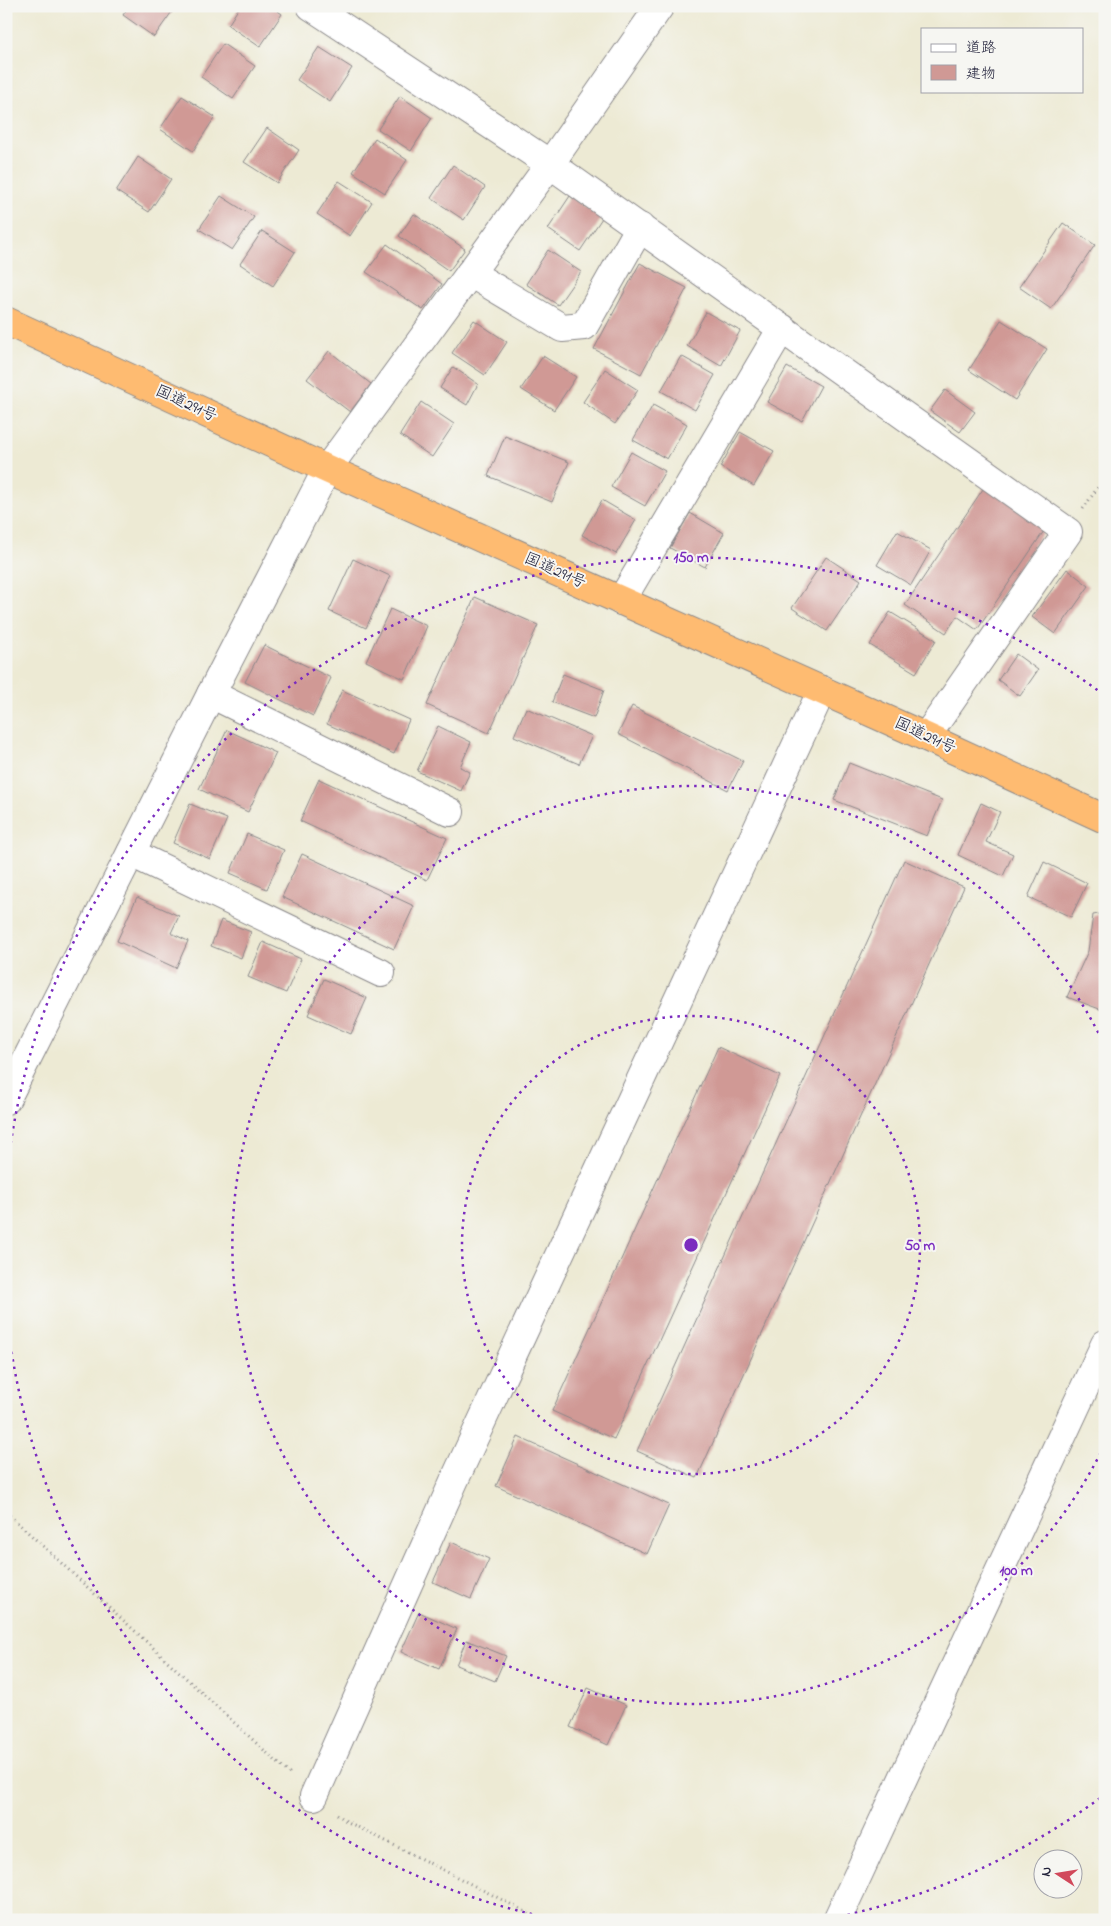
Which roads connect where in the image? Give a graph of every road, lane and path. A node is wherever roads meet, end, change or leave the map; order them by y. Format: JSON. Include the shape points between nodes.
{"nodes":[{"id":1,"x":311,"y":6,"type":"edge"},
{"id":2,"x":660,"y":6,"type":"edge"},
{"id":3,"x":550,"y":164,"type":"junction"},
{"id":4,"x":640,"y":227,"type":"junction"},
{"id":5,"x":470,"y":273,"type":"junction"},
{"id":6,"x":6,"y":321,"type":"edge"},
{"id":7,"x":782,"y":328,"type":"junction"},
{"id":8,"x":327,"y":469,"type":"junction"},
{"id":9,"x":1105,"y":477,"type":"edge"},
{"id":10,"x":1068,"y":532,"type":"junction"},
{"id":11,"x":622,"y":601,"type":"junction"},
{"id":12,"x":822,"y":690,"type":"junction"},
{"id":13,"x":211,"y":694,"type":"junction"},
{"id":14,"x":926,"y":736,"type":"junction"},
{"id":15,"x":450,"y":812,"type":"dead end"},
{"id":16,"x":1105,"y":819,"type":"edge"},
{"id":17,"x":131,"y":853,"type":"junction"},
{"id":18,"x":381,"y":973,"type":"dead end"},
{"id":19,"x":6,"y":1100,"type":"edge"},
{"id":20,"x":1105,"y":1344,"type":"edge"},
{"id":21,"x":6,"y":1512,"type":"edge"},
{"id":22,"x":314,"y":1796,"type":"junction"},
{"id":23,"x":542,"y":1920,"type":"edge"},
{"id":24,"x":837,"y":1920,"type":"edge"}],
"edges":[{"from":1,"to":3,"type":"street"},
{"from":2,"to":3,"type":"street"},
{"from":3,"to":4,"type":"street"},
{"from":3,"to":5,"type":"street"},
{"from":4,"to":5,"type":"street","via":[[584,326],[562,328]]},
{"from":4,"to":7,"type":"street"},
{"from":5,"to":8,"type":"street"},
{"from":6,"to":8,"type":"highway","name":"国道291号"},
{"from":7,"to":10,"type":"street"},
{"from":7,"to":11,"type":"street"},
{"from":8,"to":11,"type":"highway","name":"国道291号"},
{"from":8,"to":13,"type":"street"},
{"from":9,"to":10,"type":"path"},
{"from":10,"to":14,"type":"street"},
{"from":11,"to":12,"type":"highway","name":"国道291号"},
{"from":12,"to":14,"type":"highway","name":"国道291号"},
{"from":12,"to":22,"type":"street","via":[[458,1472]]},
{"from":13,"to":15,"type":"street"},
{"from":13,"to":17,"type":"street"},
{"from":14,"to":16,"type":"highway","name":"国道291号"},
{"from":17,"to":18,"type":"street"},
{"from":17,"to":19,"type":"street"},
{"from":20,"to":24,"type":"street"},
{"from":21,"to":22,"type":"path"},
{"from":22,"to":23,"type":"path","via":[[346,1821]]}]}
